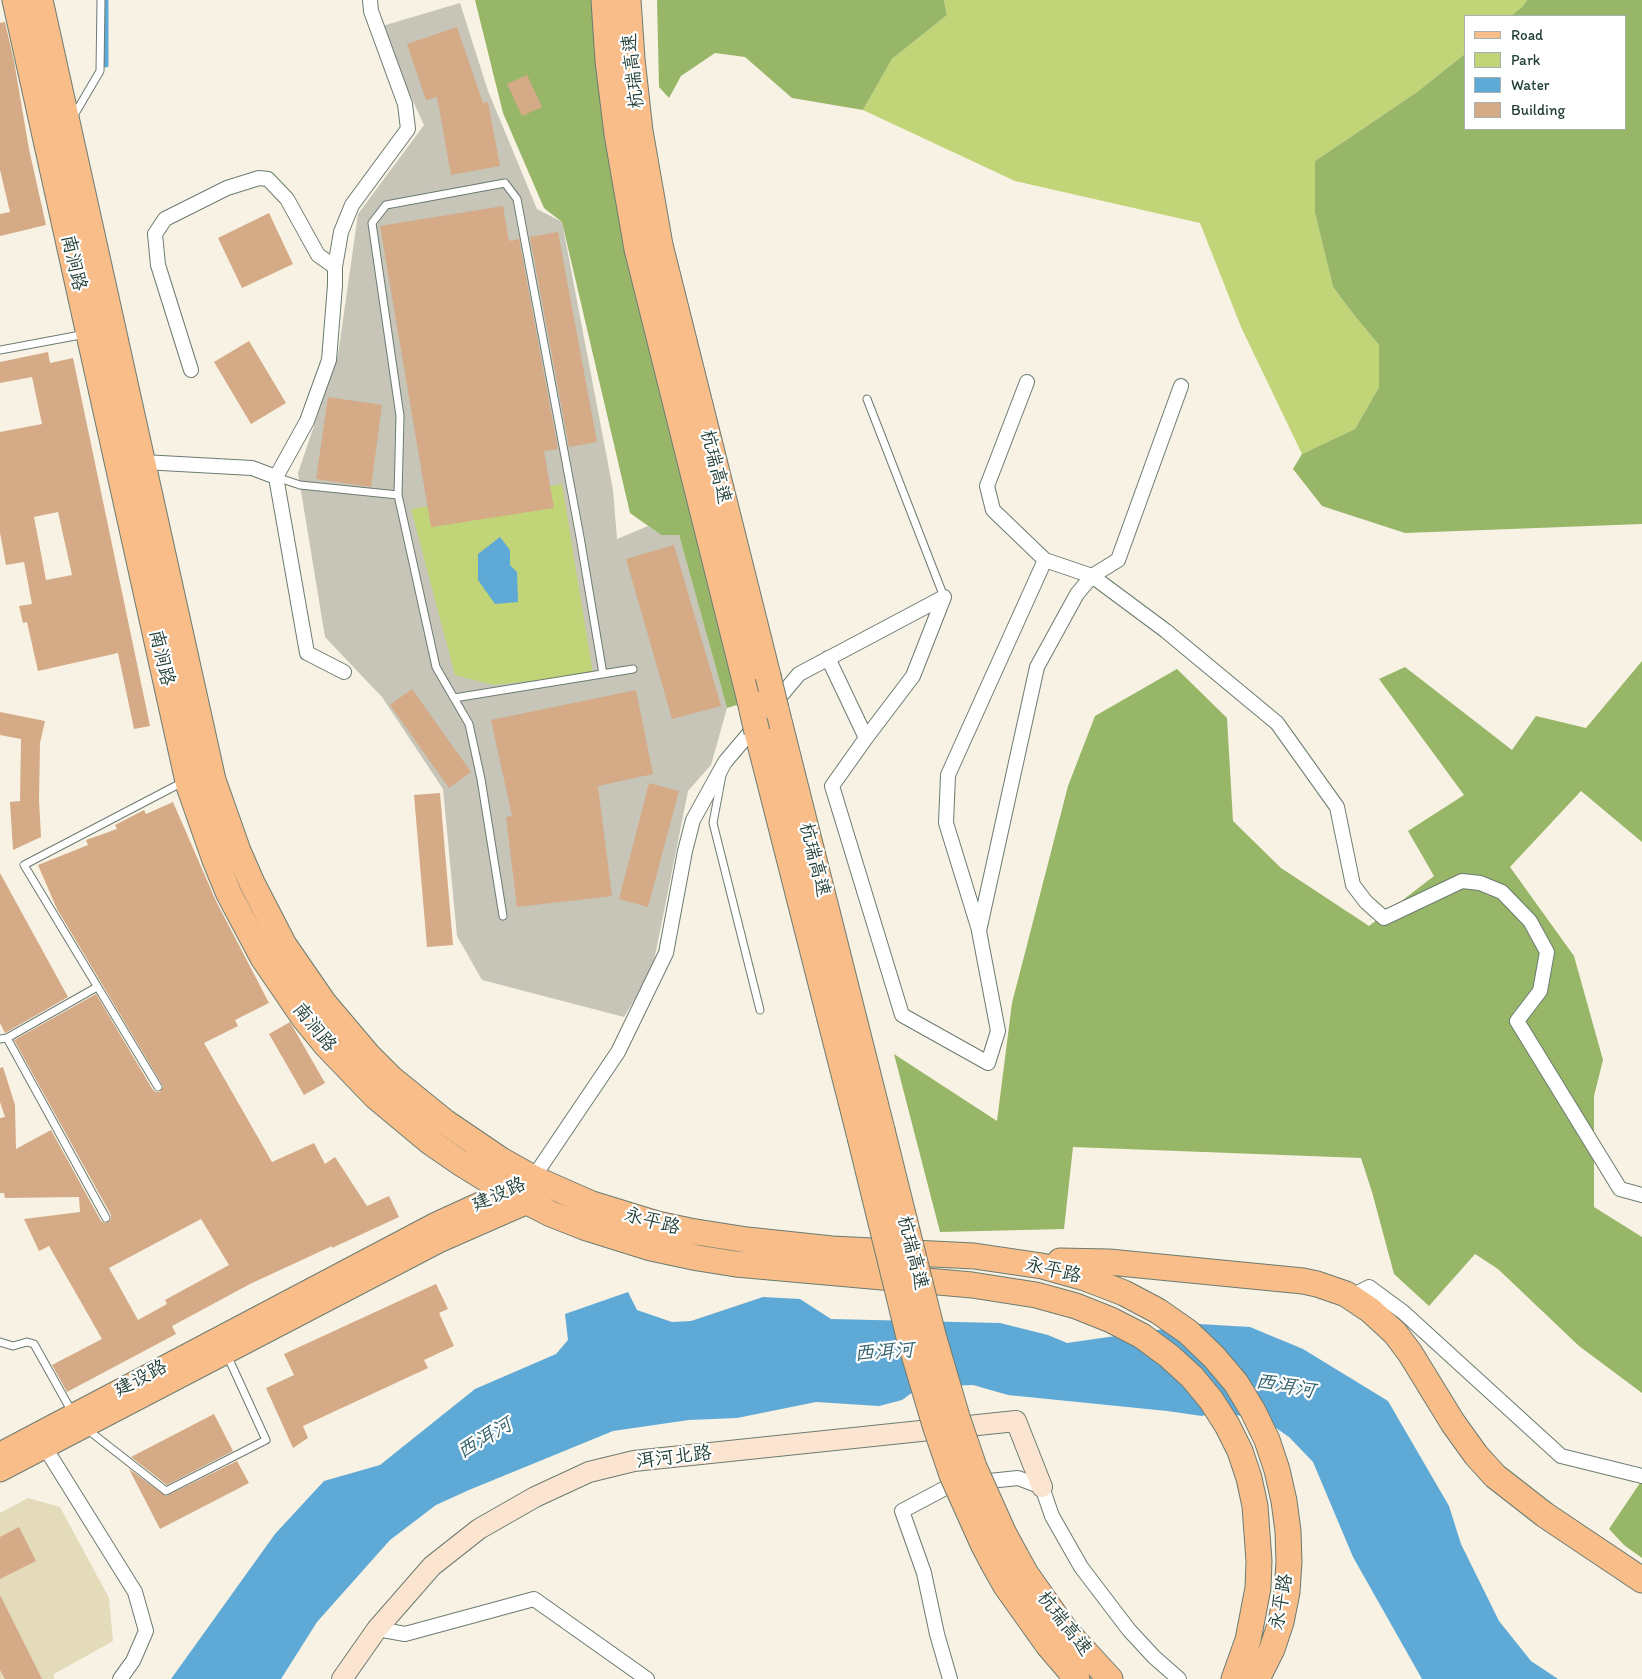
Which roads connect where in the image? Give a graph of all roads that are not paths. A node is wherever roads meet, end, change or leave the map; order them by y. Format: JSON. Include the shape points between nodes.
{"nodes":[{"id":1,"x":15,"y":0,"type":"edge"},
{"id":2,"x":40,"y":0,"type":"edge"},
{"id":3,"x":101,"y":0,"type":"edge"},
{"id":4,"x":370,"y":0,"type":"edge"},
{"id":5,"x":604,"y":0,"type":"edge"},
{"id":6,"x":628,"y":0,"type":"edge"},
{"id":7,"x":68,"y":126,"type":"junction"},
{"id":8,"x":335,"y":267,"type":"junction"},
{"id":9,"x":89,"y":333,"type":"junction"},
{"id":10,"x":0,"y":350,"type":"edge"},
{"id":11,"x":191,"y":370,"type":"dead end"},
{"id":12,"x":1027,"y":382,"type":"dead end"},
{"id":13,"x":1181,"y":386,"type":"dead end"},
{"id":14,"x":867,"y":399,"type":"dead end"},
{"id":15,"x":143,"y":462,"type":"junction"},
{"id":16,"x":276,"y":476,"type":"junction"},
{"id":17,"x":398,"y":495,"type":"junction"},
{"id":18,"x":1045,"y":560,"type":"junction"},
{"id":19,"x":1092,"y":576,"type":"junction"},
{"id":20,"x":944,"y":596,"type":"junction"},
{"id":21,"x":828,"y":658,"type":"junction"},
{"id":22,"x":633,"y":669,"type":"dead end"},
{"id":23,"x":344,"y":672,"type":"dead end"},
{"id":24,"x":603,"y":674,"type":"junction"},
{"id":25,"x":454,"y":698,"type":"junction"},
{"id":26,"x":866,"y":738,"type":"junction"},
{"id":27,"x":725,"y":762,"type":"junction"},
{"id":28,"x":188,"y":779,"type":"junction"},
{"id":29,"x":503,"y":916,"type":"dead end"},
{"id":30,"x":979,"y":931,"type":"junction"},
{"id":31,"x":97,"y":987,"type":"junction"},
{"id":32,"x":760,"y":1010,"type":"dead end"},
{"id":33,"x":3,"y":1038,"type":"edge"},
{"id":34,"x":158,"y":1087,"type":"dead end"},
{"id":35,"x":871,"y":1133,"type":"junction"},
{"id":36,"x":533,"y":1178,"type":"junction"},
{"id":37,"x":1642,"y":1195,"type":"edge"},
{"id":38,"x":518,"y":1197,"type":"junction"},
{"id":39,"x":106,"y":1218,"type":"dead end"},
{"id":40,"x":998,"y":1259,"type":"junction"},
{"id":41,"x":881,"y":1278,"type":"junction"},
{"id":42,"x":1350,"y":1297,"type":"junction"},
{"id":43,"x":0,"y":1342,"type":"edge"},
{"id":44,"x":222,"y":1345,"type":"junction"},
{"id":45,"x":79,"y":1420,"type":"junction"},
{"id":46,"x":41,"y":1440,"type":"junction"},
{"id":47,"x":0,"y":1453,"type":"edge"},
{"id":48,"x":0,"y":1471,"type":"edge"},
{"id":49,"x":1642,"y":1476,"type":"edge"},
{"id":50,"x":1042,"y":1487,"type":"junction"},
{"id":51,"x":1005,"y":1560,"type":"junction"},
{"id":52,"x":1642,"y":1580,"type":"edge"},
{"id":53,"x":377,"y":1629,"type":"junction"},
{"id":54,"x":120,"y":1679,"type":"edge"},
{"id":55,"x":342,"y":1679,"type":"edge"},
{"id":56,"x":647,"y":1679,"type":"edge"},
{"id":57,"x":950,"y":1679,"type":"edge"},
{"id":58,"x":1077,"y":1679,"type":"edge"},
{"id":59,"x":1110,"y":1679,"type":"edge"},
{"id":60,"x":1179,"y":1679,"type":"edge"},
{"id":61,"x":1234,"y":1679,"type":"edge"},
{"id":62,"x":1257,"y":1679,"type":"edge"}],
"edges":[{"from":1,"to":9,"type":"highway","name":"南涧路"},
{"from":2,"to":7,"type":"highway","name":"南涧路"},
{"from":3,"to":7,"type":"lane","via":[[100,71]]},
{"from":4,"to":8,"type":"street","via":[[371,11],[405,104],[408,129],[352,205],[341,232]]},
{"from":5,"to":35,"type":"highway","name":"杭瑞高速","bridge":true,"via":[[616,134],[637,249],[758,732]]},
{"from":6,"to":35,"type":"highway","name":"杭瑞高速","bridge":true,"via":[[640,131],[660,244],[776,709]]},
{"from":7,"to":15,"type":"highway","name":"南涧路"},
{"from":8,"to":11,"type":"street","via":[[318,255],[287,199],[268,178],[227,188],[165,219],[154,234],[158,265]]},
{"from":8,"to":16,"type":"street","via":[[329,360],[306,421]]},
{"from":9,"to":10,"type":"lane"},
{"from":9,"to":28,"type":"highway","name":"南涧路"},
{"from":12,"to":18,"type":"street","via":[[987,486],[993,510]]},
{"from":13,"to":19,"type":"street","via":[[1118,560]]},
{"from":14,"to":20,"type":"lane"},
{"from":15,"to":16,"type":"street","via":[[252,468]]},
{"from":15,"to":36,"type":"highway","name":"南涧路","via":[[213,780],[238,851],[267,915],[324,1003],[392,1079],[458,1132]]},
{"from":16,"to":17,"type":"lane","via":[[300,484]]},
{"from":16,"to":23,"type":"street","via":[[307,654]]},
{"from":17,"to":24,"type":"lane","via":[[400,416],[372,223],[386,205],[505,183],[517,199]]},
{"from":17,"to":25,"type":"lane","via":[[436,667]]},
{"from":18,"to":19,"type":"street"},
{"from":18,"to":30,"type":"street","via":[[948,775],[946,823]]},
{"from":19,"to":30,"type":"street","via":[[1077,594],[1037,667]]},
{"from":19,"to":37,"type":"street","via":[[1166,631],[1277,723],[1337,807],[1353,885],[1384,918],[1462,881],[1480,883],[1502,892],[1530,921],[1547,952],[1540,991],[1517,1021],[1620,1189]]},
{"from":20,"to":21,"type":"street"},
{"from":20,"to":26,"type":"street","via":[[913,676]]},
{"from":21,"to":26,"type":"street"},
{"from":21,"to":27,"type":"street","via":[[800,674]]},
{"from":22,"to":24,"type":"lane"},
{"from":24,"to":25,"type":"lane"},
{"from":25,"to":29,"type":"lane","via":[[469,724]]},
{"from":26,"to":30,"type":"street","via":[[832,786],[902,1015],[988,1063],[998,1031]]},
{"from":27,"to":32,"type":"lane","via":[[713,823]]},
{"from":27,"to":36,"type":"street","via":[[693,820],[666,953],[618,1052]]},
{"from":28,"to":31,"type":"lane","via":[[24,865]]},
{"from":28,"to":38,"type":"highway","name":"南涧路","via":[[229,894],[263,958],[304,1018],[350,1072],[402,1120],[459,1162]]},
{"from":31,"to":33,"type":"lane"},
{"from":31,"to":34,"type":"lane"},
{"from":33,"to":39,"type":"lane"},
{"from":35,"to":51,"type":"highway","name":"杭瑞高速","bridge":true,"via":[[957,1417],[974,1467],[1004,1534]]},
{"from":36,"to":38,"type":"main road","name":"建设路"},
{"from":36,"to":40,"type":"highway","name":"永平路","via":[[624,1215],[709,1235],[816,1247]]},
{"from":38,"to":41,"type":"highway","name":"永平路","via":[[584,1227],[685,1256],[763,1268]]},
{"from":38,"to":44,"type":"main road","name":"建设路","via":[[436,1223]]},
{"from":40,"to":41,"type":"highway"},
{"from":40,"to":42,"type":"highway","via":[[1109,1262],[1292,1280],[1317,1284]]},
{"from":40,"to":62,"type":"highway","name":"永平路","via":[[1042,1266],[1093,1280],[1124,1293],[1188,1332],[1236,1383],[1267,1440],[1277,1470],[1285,1508],[1289,1562],[1281,1622]]},
{"from":41,"to":61,"type":"highway","name":"永平路","via":[[993,1288],[1076,1306],[1142,1336],[1192,1377],[1212,1400],[1240,1451],[1255,1506],[1259,1561],[1254,1615]]},
{"from":42,"to":49,"type":"street","via":[[1368,1287],[1404,1312],[1561,1456]]},
{"from":42,"to":52,"type":"highway","via":[[1370,1310],[1395,1334],[1453,1423],[1494,1476],[1538,1510]]},
{"from":43,"to":45,"type":"lane","via":[[13,1346],[27,1342],[34,1344]]},
{"from":44,"to":45,"type":"main road","name":"建设路"},
{"from":44,"to":45,"type":"lane","via":[[266,1440],[166,1491]]},
{"from":45,"to":46,"type":"main road","name":"建设路"},
{"from":46,"to":47,"type":"main road","name":"建设路"},
{"from":46,"to":48,"type":"main road","name":"建设路"},
{"from":46,"to":54,"type":"street","via":[[135,1592],[146,1631],[134,1661]]},
{"from":50,"to":53,"type":"street","name":"洱河北路","via":[[1016,1421],[634,1461],[589,1472],[535,1497],[479,1529],[432,1566]]},
{"from":50,"to":57,"type":"street","via":[[1018,1478],[951,1485],[902,1511],[924,1573]]},
{"from":50,"to":60,"type":"street","via":[[1052,1516],[1081,1567],[1129,1630]]},
{"from":51,"to":58,"type":"highway","name":"杭瑞高速","via":[[1006,1586]]},
{"from":51,"to":59,"type":"highway","name":"杭瑞高速","via":[[1026,1574],[1066,1631]]},
{"from":53,"to":55,"type":"street","name":"洱河北路"},
{"from":53,"to":56,"type":"street","via":[[405,1634],[534,1599]]}]}
